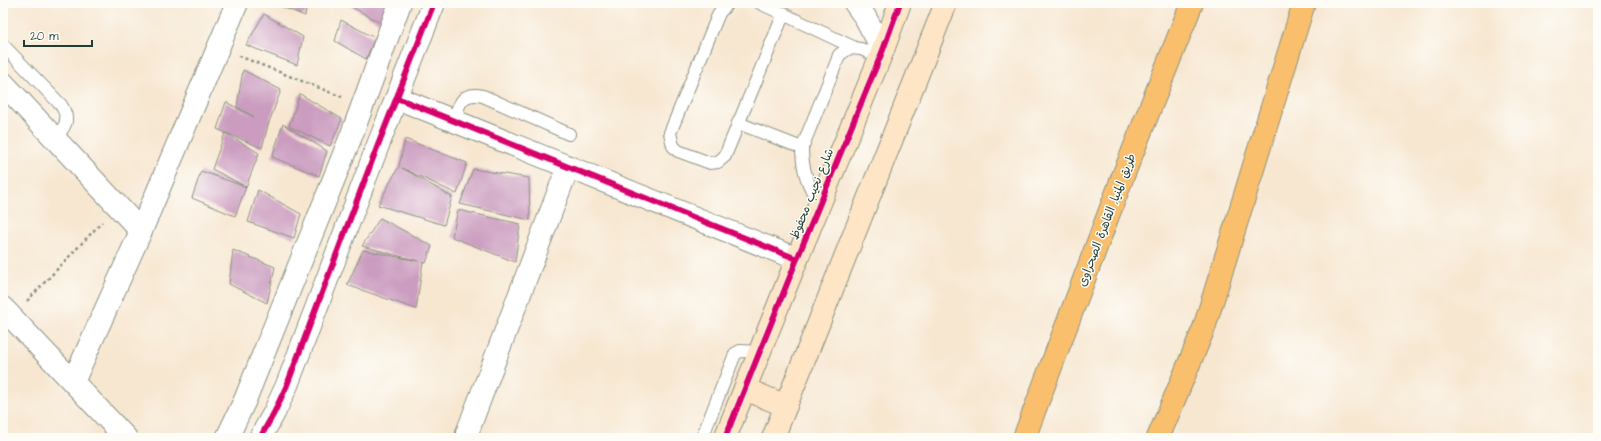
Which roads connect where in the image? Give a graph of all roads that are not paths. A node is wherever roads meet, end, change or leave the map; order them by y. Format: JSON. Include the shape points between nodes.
{"nodes":[{"id":1,"x":237,"y":3,"type":"edge"},
{"id":2,"x":400,"y":3,"type":"edge"},
{"id":3,"x":728,"y":3,"type":"edge"},
{"id":4,"x":760,"y":3,"type":"edge"},
{"id":5,"x":855,"y":3,"type":"edge"},
{"id":6,"x":900,"y":3,"type":"edge"},
{"id":7,"x":946,"y":3,"type":"edge"},
{"id":8,"x":1192,"y":3,"type":"edge"},
{"id":9,"x":1304,"y":3,"type":"edge"},
{"id":10,"x":427,"y":5,"type":"edge"},
{"id":11,"x":784,"y":13,"type":"junction"},
{"id":12,"x":3,"y":45,"type":"edge"},
{"id":13,"x":855,"y":48,"type":"junction"},
{"id":14,"x":881,"y":53,"type":"junction"},
{"id":15,"x":3,"y":83,"type":"edge"},
{"id":16,"x":397,"y":98,"type":"junction"},
{"id":17,"x":453,"y":121,"type":"junction"},
{"id":18,"x":738,"y":123,"type":"junction"},
{"id":19,"x":352,"y":134,"type":"junction"},
{"id":20,"x":570,"y":134,"type":"dead end"},
{"id":21,"x":55,"y":139,"type":"junction"},
{"id":22,"x":378,"y":145,"type":"junction"},
{"id":23,"x":802,"y":148,"type":"junction"},
{"id":24,"x":568,"y":167,"type":"junction"},
{"id":25,"x":820,"y":204,"type":"junction"},
{"id":26,"x":141,"y":230,"type":"junction"},
{"id":27,"x":797,"y":259,"type":"junction"},
{"id":28,"x":7,"y":313,"type":"edge"},
{"id":29,"x":760,"y":352,"type":"junction"},
{"id":30,"x":73,"y":382,"type":"junction"},
{"id":31,"x":745,"y":389,"type":"junction"},
{"id":32,"x":786,"y":406,"type":"junction"},
{"id":33,"x":274,"y":413,"type":"junction"},
{"id":34,"x":126,"y":438,"type":"edge"},
{"id":35,"x":227,"y":438,"type":"edge"},
{"id":36,"x":260,"y":438,"type":"edge"},
{"id":37,"x":276,"y":438,"type":"edge"},
{"id":38,"x":467,"y":438,"type":"edge"},
{"id":39,"x":702,"y":438,"type":"edge"},
{"id":40,"x":725,"y":438,"type":"edge"},
{"id":41,"x":773,"y":438,"type":"edge"},
{"id":42,"x":1024,"y":438,"type":"edge"},
{"id":43,"x":1158,"y":438,"type":"edge"}],
"edges":[{"from":1,"to":26,"type":"street"},
{"from":2,"to":19,"type":"street"},
{"from":3,"to":18,"type":"lane","via":[[719,13],[672,127],[670,140],[678,151],[714,163],[725,156]]},
{"from":4,"to":11,"type":"lane"},
{"from":5,"to":14,"type":"street","via":[[865,17]]},
{"from":6,"to":14,"type":"street","name":"شارع نجيب محفوظ"},
{"from":7,"to":32,"type":"street"},
{"from":8,"to":42,"type":"highway","name":"طريق المنيا, القاهرة الصحراوى","via":[[1123,176]]},
{"from":9,"to":43,"type":"highway","via":[[1204,328]]},
{"from":10,"to":16,"type":"street"},
{"from":11,"to":13,"type":"lane"},
{"from":11,"to":18,"type":"lane"},
{"from":12,"to":21,"type":"lane","via":[[65,111],[66,125]]},
{"from":13,"to":14,"type":"lane"},
{"from":13,"to":23,"type":"lane","via":[[849,48],[840,55]]},
{"from":14,"to":25,"type":"street","name":"شارع نجيب محفوظ"},
{"from":15,"to":21,"type":"street"},
{"from":16,"to":17,"type":"street"},
{"from":16,"to":22,"type":"street"},
{"from":17,"to":20,"type":"lane","via":[[460,103],[466,97],[475,94]]},
{"from":17,"to":24,"type":"street"},
{"from":18,"to":23,"type":"lane"},
{"from":19,"to":22,"type":"street"},
{"from":19,"to":35,"type":"street","via":[[245,400]]},
{"from":21,"to":26,"type":"street"},
{"from":22,"to":33,"type":"street","via":[[290,378]]},
{"from":23,"to":25,"type":"lane","via":[[802,163],[806,177]]},
{"from":24,"to":27,"type":"street"},
{"from":24,"to":38,"type":"street"},
{"from":25,"to":27,"type":"street","name":"شارع نجيب محفوظ"},
{"from":26,"to":30,"type":"street"},
{"from":27,"to":29,"type":"street","name":"شارع نجيب محفوظ"},
{"from":28,"to":30,"type":"street"},
{"from":29,"to":31,"type":"street","name":"شارع نجيب محفوظ"},
{"from":29,"to":39,"type":"lane","via":[[740,350],[735,354]]},
{"from":30,"to":34,"type":"street"},
{"from":31,"to":32,"type":"street"},
{"from":31,"to":40,"type":"street","name":"شارع نجيب محفوظ"},
{"from":32,"to":41,"type":"street"},
{"from":33,"to":36,"type":"street"},
{"from":33,"to":37,"type":"street"}]}
